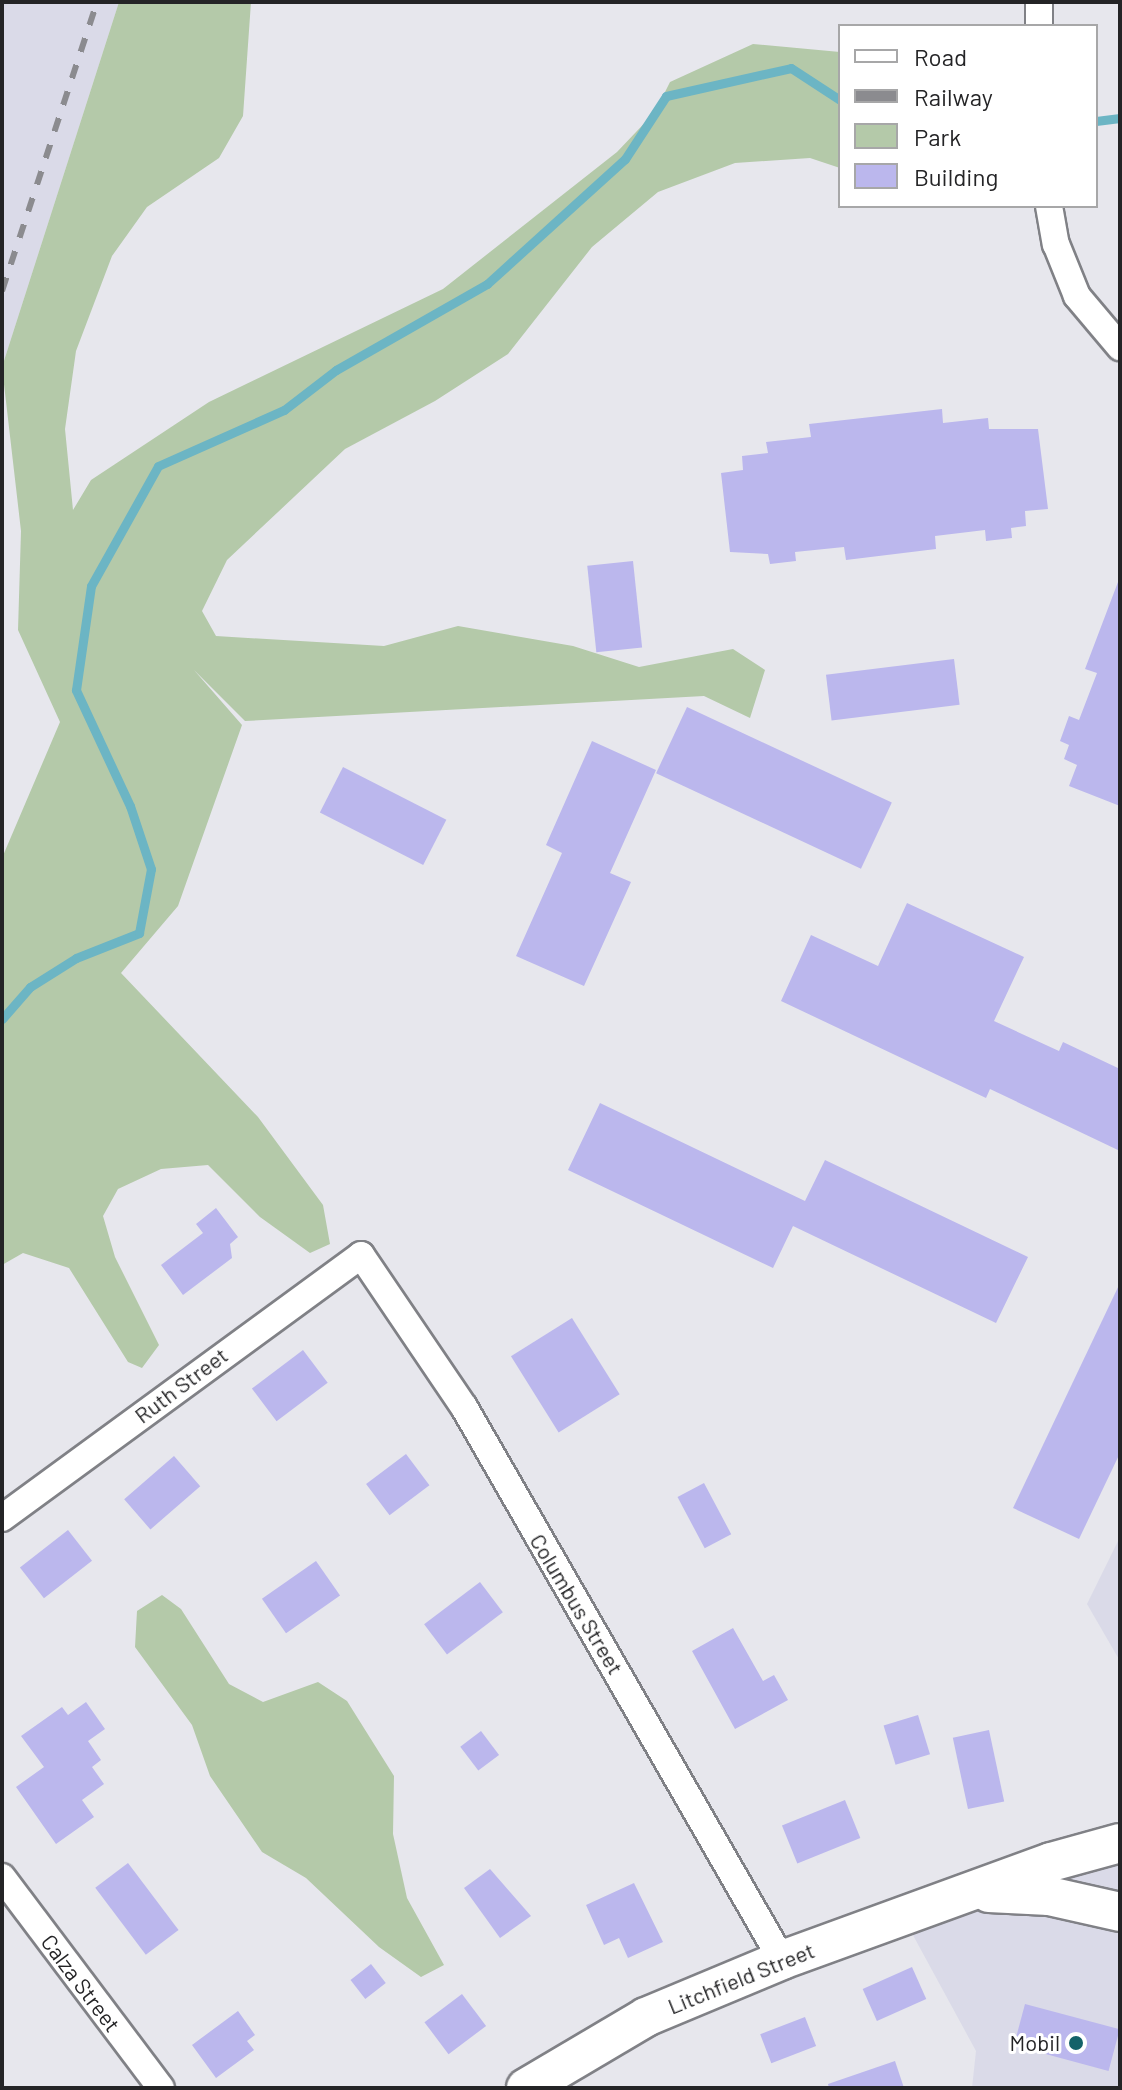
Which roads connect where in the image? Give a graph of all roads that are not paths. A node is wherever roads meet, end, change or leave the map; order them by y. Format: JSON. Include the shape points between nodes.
{"nodes":[{"id":1,"x":1039,"y":2,"type":"edge"},
{"id":2,"x":1039,"y":24,"type":"edge"},
{"id":3,"x":1049,"y":208,"type":"edge"},
{"id":4,"x":1120,"y":347,"type":"edge"},
{"id":5,"x":361,"y":1255,"type":"joint"},
{"id":6,"x":2,"y":1518,"type":"edge"},
{"id":7,"x":1120,"y":1843,"type":"edge"},
{"id":8,"x":2,"y":1877,"type":"edge"},
{"id":9,"x":969,"y":1894,"type":"junction"},
{"id":10,"x":1120,"y":1912,"type":"edge"},
{"id":11,"x":782,"y":1960,"type":"junction"},
{"id":12,"x":161,"y":2088,"type":"edge"},
{"id":13,"x":526,"y":2088,"type":"edge"}],
"edges":[{"from":1,"to":2,"type":"street"},
{"from":3,"to":4,"type":"street","via":[[1056,244],[1077,296]]},
{"from":5,"to":6,"type":"street","name":"Ruth Street"},
{"from":5,"to":11,"type":"street","name":"Columbus Street","via":[[464,1407]]},
{"from":7,"to":9,"type":"main road","name":"Litchfield Street","via":[[1051,1862]]},
{"from":8,"to":12,"type":"street","name":"Calza Street"},
{"from":9,"to":10,"type":"main road","name":"Litchfield Street","via":[[1027,1893]]},
{"from":9,"to":11,"type":"main road","name":"Litchfield Street"},
{"from":11,"to":13,"type":"main road","name":"Litchfield Street","via":[[646,2017]]}]}
